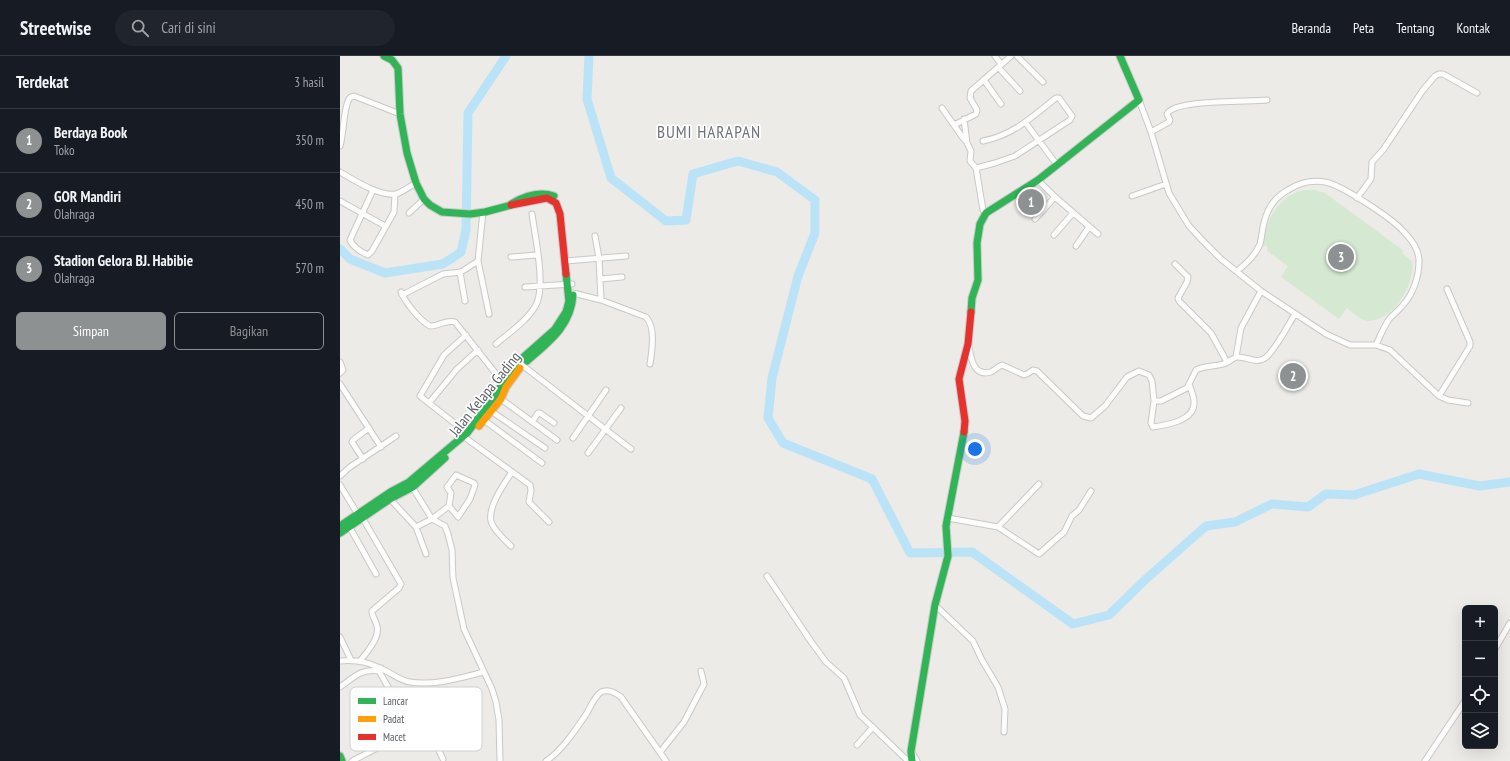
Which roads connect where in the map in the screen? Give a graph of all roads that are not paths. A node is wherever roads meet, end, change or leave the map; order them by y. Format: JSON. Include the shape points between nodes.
{"nodes":[{"id":1,"x":384,"y":56,"type":"edge"},
{"id":2,"x":995,"y":56,"type":"edge"},
{"id":3,"x":1011,"y":56,"type":"edge"},
{"id":4,"x":1017,"y":56,"type":"edge"},
{"id":5,"x":1120,"y":56,"type":"edge"},
{"id":6,"x":1000,"y":65,"type":"junction"},
{"id":7,"x":984,"y":80,"type":"junction"},
{"id":8,"x":1043,"y":82,"type":"dead end"},
{"id":9,"x":1020,"y":91,"type":"dead end"},
{"id":10,"x":1477,"y":93,"type":"dead end"},
{"id":11,"x":1139,"y":100,"type":"junction"},
{"id":12,"x":1267,"y":100,"type":"dead end"},
{"id":13,"x":1001,"y":104,"type":"dead end"},
{"id":14,"x":942,"y":108,"type":"dead end"},
{"id":15,"x":400,"y":114,"type":"junction"},
{"id":16,"x":964,"y":119,"type":"junction"},
{"id":17,"x":1025,"y":122,"type":"junction"},
{"id":18,"x":954,"y":125,"type":"junction"},
{"id":19,"x":1151,"y":132,"type":"junction"},
{"id":20,"x":1039,"y":140,"type":"junction"},
{"id":21,"x":966,"y":141,"type":"junction"},
{"id":22,"x":983,"y":141,"type":"dead end"},
{"id":23,"x":340,"y":146,"type":"edge"},
{"id":24,"x":1057,"y":165,"type":"junction"},
{"id":25,"x":976,"y":168,"type":"junction"},
{"id":26,"x":340,"y":172,"type":"edge"},
{"id":27,"x":1038,"y":180,"type":"junction"},
{"id":28,"x":416,"y":183,"type":"junction"},
{"id":29,"x":1166,"y":184,"type":"junction"},
{"id":30,"x":373,"y":190,"type":"junction"},
{"id":31,"x":395,"y":194,"type":"junction"},
{"id":32,"x":1132,"y":196,"type":"dead end"},
{"id":33,"x":1055,"y":197,"type":"junction"},
{"id":34,"x":1358,"y":198,"type":"junction"},
{"id":35,"x":424,"y":199,"type":"junction"},
{"id":36,"x":340,"y":201,"type":"edge"},
{"id":37,"x":483,"y":212,"type":"junction"},
{"id":38,"x":362,"y":213,"type":"junction"},
{"id":39,"x":409,"y":213,"type":"dead end"},
{"id":40,"x":986,"y":213,"type":"junction"},
{"id":41,"x":1073,"y":213,"type":"junction"},
{"id":42,"x":532,"y":214,"type":"dead end"},
{"id":43,"x":1035,"y":219,"type":"dead end"},
{"id":44,"x":385,"y":226,"type":"junction"},
{"id":45,"x":1089,"y":227,"type":"junction"},
{"id":46,"x":1098,"y":234,"type":"dead end"},
{"id":47,"x":1054,"y":235,"type":"dead end"},
{"id":48,"x":595,"y":236,"type":"dead end"},
{"id":49,"x":1076,"y":246,"type":"dead end"},
{"id":50,"x":537,"y":255,"type":"junction"},
{"id":51,"x":626,"y":256,"type":"dead end"},
{"id":52,"x":511,"y":257,"type":"dead end"},
{"id":53,"x":599,"y":258,"type":"junction"},
{"id":54,"x":478,"y":261,"type":"junction"},
{"id":55,"x":568,"y":261,"type":"junction"},
{"id":56,"x":1175,"y":264,"type":"dead end"},
{"id":57,"x":1237,"y":271,"type":"junction"},
{"id":58,"x":460,"y":272,"type":"junction"},
{"id":59,"x":622,"y":277,"type":"dead end"},
{"id":60,"x":600,"y":279,"type":"junction"},
{"id":61,"x":570,"y":284,"type":"junction"},
{"id":62,"x":541,"y":286,"type":"junction"},
{"id":63,"x":525,"y":288,"type":"dead end"},
{"id":64,"x":1447,"y":289,"type":"dead end"},
{"id":65,"x":1261,"y":291,"type":"junction"},
{"id":66,"x":573,"y":293,"type":"junction"},
{"id":67,"x":601,"y":300,"type":"junction"},
{"id":68,"x":465,"y":301,"type":"dead end"},
{"id":69,"x":489,"y":314,"type":"dead end"},
{"id":70,"x":1295,"y":314,"type":"junction"},
{"id":71,"x":557,"y":330,"type":"junction"},
{"id":72,"x":466,"y":335,"type":"junction"},
{"id":73,"x":496,"y":344,"type":"dead end"},
{"id":74,"x":968,"y":344,"type":"junction"},
{"id":75,"x":1376,"y":345,"type":"junction"},
{"id":76,"x":478,"y":350,"type":"junction"},
{"id":77,"x":1236,"y":357,"type":"junction"},
{"id":78,"x":340,"y":362,"type":"edge"},
{"id":79,"x":1226,"y":362,"type":"junction"},
{"id":80,"x":650,"y":364,"type":"dead end"},
{"id":81,"x":522,"y":366,"type":"junction"},
{"id":82,"x":340,"y":373,"type":"edge"},
{"id":83,"x":340,"y":384,"type":"edge"},
{"id":84,"x":504,"y":384,"type":"junction"},
{"id":85,"x":1189,"y":384,"type":"junction"},
{"id":86,"x":606,"y":390,"type":"dead end"},
{"id":87,"x":1439,"y":396,"type":"junction"},
{"id":88,"x":501,"y":400,"type":"junction"},
{"id":89,"x":1154,"y":401,"type":"junction"},
{"id":90,"x":429,"y":403,"type":"junction"},
{"id":91,"x":1468,"y":403,"type":"dead end"},
{"id":92,"x":621,"y":408,"type":"dead end"},
{"id":93,"x":491,"y":411,"type":"junction"},
{"id":94,"x":588,"y":416,"type":"junction"},
{"id":95,"x":484,"y":420,"type":"junction"},
{"id":96,"x":532,"y":422,"type":"junction"},
{"id":97,"x":554,"y":423,"type":"dead end"},
{"id":98,"x":369,"y":428,"type":"junction"},
{"id":99,"x":605,"y":430,"type":"junction"},
{"id":100,"x":396,"y":436,"type":"dead end"},
{"id":101,"x":467,"y":436,"type":"junction"},
{"id":102,"x":573,"y":438,"type":"dead end"},
{"id":103,"x":557,"y":440,"type":"dead end"},
{"id":104,"x":381,"y":447,"type":"junction"},
{"id":105,"x":545,"y":448,"type":"dead end"},
{"id":106,"x":631,"y":449,"type":"dead end"},
{"id":107,"x":588,"y":453,"type":"dead end"},
{"id":108,"x":363,"y":459,"type":"junction"},
{"id":109,"x":542,"y":463,"type":"dead end"},
{"id":110,"x":512,"y":472,"type":"junction"},
{"id":111,"x":340,"y":476,"type":"edge"},
{"id":112,"x":411,"y":484,"type":"junction"},
{"id":113,"x":1039,"y":484,"type":"dead end"},
{"id":114,"x":340,"y":485,"type":"edge"},
{"id":115,"x":1091,"y":491,"type":"dead end"},
{"id":116,"x":390,"y":499,"type":"junction"},
{"id":117,"x":450,"y":506,"type":"junction"},
{"id":118,"x":360,"y":515,"type":"junction"},
{"id":119,"x":948,"y":518,"type":"junction"},
{"id":120,"x":432,"y":519,"type":"junction"},
{"id":121,"x":549,"y":522,"type":"dead end"},
{"id":122,"x":340,"y":526,"type":"edge"},
{"id":123,"x":349,"y":526,"type":"junction"},
{"id":124,"x":416,"y":527,"type":"junction"},
{"id":125,"x":998,"y":527,"type":"junction"},
{"id":126,"x":340,"y":533,"type":"edge"},
{"id":127,"x":511,"y":546,"type":"dead end"},
{"id":128,"x":426,"y":554,"type":"dead end"},
{"id":129,"x":376,"y":574,"type":"dead end"},
{"id":130,"x":767,"y":576,"type":"dead end"},
{"id":131,"x":935,"y":605,"type":"junction"},
{"id":132,"x":1510,"y":623,"type":"edge"},
{"id":133,"x":340,"y":637,"type":"edge"},
{"id":134,"x":1498,"y":644,"type":"edge"},
{"id":135,"x":351,"y":660,"type":"junction"},
{"id":136,"x":360,"y":660,"type":"junction"},
{"id":137,"x":340,"y":661,"type":"edge"},
{"id":138,"x":380,"y":670,"type":"junction"},
{"id":139,"x":701,"y":671,"type":"dead end"},
{"id":140,"x":484,"y":672,"type":"junction"},
{"id":141,"x":340,"y":687,"type":"edge"},
{"id":142,"x":389,"y":687,"type":"edge"},
{"id":143,"x":1462,"y":706,"type":"edge"},
{"id":144,"x":873,"y":727,"type":"junction"},
{"id":145,"x":1004,"y":732,"type":"dead end"},
{"id":146,"x":857,"y":745,"type":"dead end"},
{"id":147,"x":370,"y":751,"type":"edge"},
{"id":148,"x":439,"y":751,"type":"edge"},
{"id":149,"x":661,"y":751,"type":"junction"},
{"id":150,"x":912,"y":751,"type":"junction"},
{"id":151,"x":340,"y":756,"type":"edge"},
{"id":152,"x":443,"y":759,"type":"dead end"},
{"id":153,"x":342,"y":761,"type":"edge"},
{"id":154,"x":352,"y":761,"type":"edge"},
{"id":155,"x":500,"y":761,"type":"edge"},
{"id":156,"x":546,"y":761,"type":"edge"},
{"id":157,"x":666,"y":761,"type":"edge"},
{"id":158,"x":908,"y":761,"type":"edge"},
{"id":159,"x":912,"y":761,"type":"edge"},
{"id":160,"x":917,"y":761,"type":"edge"},
{"id":161,"x":1425,"y":761,"type":"edge"}],
"edges":[{"from":1,"to":15,"type":"street","via":[[392,60],[398,68]]},
{"from":2,"to":6,"type":"street"},
{"from":3,"to":6,"type":"street"},
{"from":4,"to":8,"type":"street"},
{"from":5,"to":11,"type":"street"},
{"from":6,"to":7,"type":"street"},
{"from":6,"to":9,"type":"street"},
{"from":7,"to":13,"type":"street"},
{"from":7,"to":16,"type":"street","via":[[970,95],[977,112]]},
{"from":10,"to":34,"type":"street","via":[[1443,74],[1435,76],[1372,162],[1371,179]]},
{"from":11,"to":19,"type":"street"},
{"from":11,"to":24,"type":"street"},
{"from":12,"to":19,"type":"street","via":[[1216,101],[1171,109],[1167,114],[1169,122]]},
{"from":14,"to":18,"type":"street"},
{"from":15,"to":23,"type":"street","via":[[351,97]]},
{"from":15,"to":28,"type":"street"},
{"from":16,"to":18,"type":"street"},
{"from":16,"to":21,"type":"street"},
{"from":17,"to":20,"type":"street"},
{"from":17,"to":20,"type":"street","via":[[1059,98],[1072,118]]},
{"from":17,"to":22,"type":"street","via":[[998,138]]},
{"from":18,"to":21,"type":"street"},
{"from":19,"to":29,"type":"street"},
{"from":20,"to":24,"type":"street"},
{"from":20,"to":25,"type":"street","via":[[1015,156]]},
{"from":21,"to":25,"type":"street","via":[[971,151],[970,161]]},
{"from":24,"to":27,"type":"street"},
{"from":25,"to":40,"type":"street","via":[[983,210]]},
{"from":26,"to":30,"type":"street"},
{"from":27,"to":33,"type":"street"},
{"from":27,"to":40,"type":"street"},
{"from":28,"to":31,"type":"street"},
{"from":28,"to":35,"type":"street"},
{"from":29,"to":32,"type":"street"},
{"from":29,"to":57,"type":"street","via":[[1172,200],[1189,226],[1208,247]]},
{"from":30,"to":31,"type":"street"},
{"from":30,"to":38,"type":"street"},
{"from":31,"to":44,"type":"street","via":[[394,212]]},
{"from":33,"to":41,"type":"street"},
{"from":33,"to":43,"type":"street"},
{"from":34,"to":57,"type":"street","via":[[1337,186],[1318,181],[1289,189],[1273,202],[1268,210],[1257,249]]},
{"from":34,"to":75,"type":"street","via":[[1404,231],[1417,250],[1419,260],[1414,287],[1403,305],[1385,325]]},
{"from":35,"to":37,"type":"street","name":"Jalan Kelapa Gading","via":[[442,212]]},
{"from":35,"to":39,"type":"street"},
{"from":36,"to":38,"type":"street"},
{"from":37,"to":54,"type":"street"},
{"from":37,"to":55,"type":"street","name":"Jalan Kelapa Gading","via":[[544,198],[558,202]]},
{"from":38,"to":44,"type":"street"},
{"from":38,"to":44,"type":"street","via":[[350,240],[365,254],[371,253]]},
{"from":40,"to":74,"type":"street","via":[[978,231],[978,280],[972,298]]},
{"from":41,"to":45,"type":"street"},
{"from":41,"to":47,"type":"street"},
{"from":42,"to":50,"type":"street"},
{"from":45,"to":46,"type":"street"},
{"from":45,"to":49,"type":"street"},
{"from":48,"to":53,"type":"street"},
{"from":50,"to":52,"type":"street"},
{"from":50,"to":62,"type":"street"},
{"from":51,"to":53,"type":"street"},
{"from":53,"to":55,"type":"street"},
{"from":53,"to":60,"type":"street"},
{"from":54,"to":58,"type":"street"},
{"from":54,"to":69,"type":"street"},
{"from":55,"to":61,"type":"street","name":"Jalan Kelapa Gading"},
{"from":56,"to":79,"type":"street","via":[[1188,277],[1179,301],[1210,333]]},
{"from":57,"to":65,"type":"street"},
{"from":58,"to":68,"type":"street"},
{"from":58,"to":72,"type":"street","via":[[443,274],[401,294],[428,325],[436,326],[453,321]]},
{"from":59,"to":60,"type":"street"},
{"from":60,"to":67,"type":"street"},
{"from":61,"to":62,"type":"street"},
{"from":61,"to":66,"type":"street","name":"Jalan Kelapa Gading"},
{"from":61,"to":71,"type":"street","name":"Jalan Kelapa Gading","via":[[569,301]]},
{"from":62,"to":63,"type":"street"},
{"from":62,"to":73,"type":"street","via":[[536,304],[529,315]]},
{"from":64,"to":87,"type":"street","via":[[1470,346]]},
{"from":65,"to":70,"type":"street"},
{"from":65,"to":77,"type":"street","via":[[1241,328]]},
{"from":66,"to":67,"type":"street"},
{"from":66,"to":71,"type":"street","name":"Jalan Kelapa Gading","via":[[574,302],[570,314]]},
{"from":67,"to":80,"type":"street","via":[[641,314],[648,319],[652,331]]},
{"from":70,"to":75,"type":"street","via":[[1344,343]]},
{"from":70,"to":77,"type":"street","via":[[1264,359]]},
{"from":71,"to":81,"type":"street","name":"Jalan Kelapa Gading"},
{"from":71,"to":84,"type":"street","name":"Jalan Kelapa Gading","via":[[520,360]]},
{"from":72,"to":76,"type":"street"},
{"from":72,"to":90,"type":"street","via":[[444,355],[420,396]]},
{"from":74,"to":89,"type":"street","via":[[971,358],[981,373],[988,373],[1002,366],[1024,374],[1037,371],[1087,418],[1091,418],[1105,406],[1127,378],[1139,371],[1149,375]]},
{"from":74,"to":119,"type":"street","via":[[959,379],[965,428]]},
{"from":75,"to":87,"type":"street","via":[[1394,354]]},
{"from":76,"to":84,"type":"street"},
{"from":76,"to":90,"type":"street","via":[[457,369]]},
{"from":77,"to":79,"type":"street"},
{"from":78,"to":82,"type":"street","via":[[343,370]]},
{"from":79,"to":85,"type":"street","via":[[1196,370]]},
{"from":81,"to":84,"type":"street","name":"Jalan Kelapa Gading"},
{"from":81,"to":94,"type":"street"},
{"from":83,"to":98,"type":"street"},
{"from":84,"to":88,"type":"street","name":"Jalan Kelapa Gading"},
{"from":84,"to":101,"type":"street","name":"Jalan Kelapa Gading"},
{"from":85,"to":89,"type":"street","via":[[1181,392],[1161,401]]},
{"from":85,"to":89,"type":"street","via":[[1194,404],[1186,418],[1153,427],[1151,423]]},
{"from":86,"to":94,"type":"street"},
{"from":87,"to":91,"type":"street"},
{"from":88,"to":93,"type":"street","name":"Jalan Kelapa Gading"},
{"from":88,"to":96,"type":"street"},
{"from":90,"to":101,"type":"street"},
{"from":92,"to":99,"type":"street"},
{"from":93,"to":95,"type":"street","name":"Jalan Kelapa Gading"},
{"from":93,"to":105,"type":"street"},
{"from":94,"to":99,"type":"street"},
{"from":94,"to":102,"type":"street"},
{"from":95,"to":101,"type":"street","name":"Jalan Kelapa Gading"},
{"from":95,"to":109,"type":"street"},
{"from":96,"to":97,"type":"street","via":[[540,413]]},
{"from":96,"to":103,"type":"street"},
{"from":98,"to":104,"type":"street"},
{"from":98,"to":108,"type":"street","via":[[352,442]]},
{"from":99,"to":106,"type":"street"},
{"from":99,"to":107,"type":"street"},
{"from":100,"to":104,"type":"street"},
{"from":101,"to":110,"type":"street"},
{"from":101,"to":112,"type":"street","name":"Jalan Kelapa Gading"},
{"from":104,"to":108,"type":"street"},
{"from":108,"to":111,"type":"street"},
{"from":110,"to":121,"type":"street","via":[[530,486],[529,502]]},
{"from":110,"to":127,"type":"street","via":[[495,500],[491,515],[492,522]]},
{"from":112,"to":116,"type":"street"},
{"from":112,"to":118,"type":"street","via":[[392,491]]},
{"from":112,"to":120,"type":"street"},
{"from":113,"to":125,"type":"street"},
{"from":114,"to":118,"type":"street"},
{"from":115,"to":125,"type":"street","via":[[1072,516],[1064,532],[1039,554]]},
{"from":116,"to":118,"type":"street"},
{"from":116,"to":124,"type":"street"},
{"from":117,"to":117,"type":"street","via":[[458,517],[473,492],[474,483],[455,476],[447,486],[451,493]]},
{"from":117,"to":120,"type":"street"},
{"from":118,"to":122,"type":"street"},
{"from":118,"to":123,"type":"street"},
{"from":118,"to":136,"type":"street","via":[[401,584],[372,611],[378,630],[372,644]]},
{"from":119,"to":125,"type":"street"},
{"from":119,"to":131,"type":"street","via":[[948,556]]},
{"from":120,"to":124,"type":"street"},
{"from":120,"to":140,"type":"street","via":[[445,526],[448,534],[461,618]]},
{"from":123,"to":126,"type":"street"},
{"from":123,"to":129,"type":"street"},
{"from":124,"to":128,"type":"street"},
{"from":130,"to":144,"type":"street","via":[[821,656],[844,678],[858,711]]},
{"from":131,"to":145,"type":"street","via":[[975,644],[1003,700]]},
{"from":131,"to":150,"type":"street"},
{"from":132,"to":134,"type":"street"},
{"from":133,"to":135,"type":"street"},
{"from":135,"to":136,"type":"street"},
{"from":135,"to":137,"type":"street"},
{"from":136,"to":138,"type":"street"},
{"from":138,"to":140,"type":"street","via":[[409,682],[427,683]]},
{"from":138,"to":141,"type":"street","via":[[364,670]]},
{"from":138,"to":142,"type":"street"},
{"from":139,"to":149,"type":"street","via":[[704,684],[684,722]]},
{"from":140,"to":155,"type":"street","via":[[496,702]]},
{"from":143,"to":161,"type":"street"},
{"from":144,"to":146,"type":"street"},
{"from":144,"to":158,"type":"street"},
{"from":147,"to":154,"type":"street"},
{"from":148,"to":152,"type":"street"},
{"from":149,"to":156,"type":"street","via":[[622,697],[612,691],[606,691],[597,696],[563,746]]},
{"from":149,"to":157,"type":"street"},
{"from":150,"to":159,"type":"street"},
{"from":150,"to":160,"type":"street"},
{"from":151,"to":153,"type":"street"}]}
